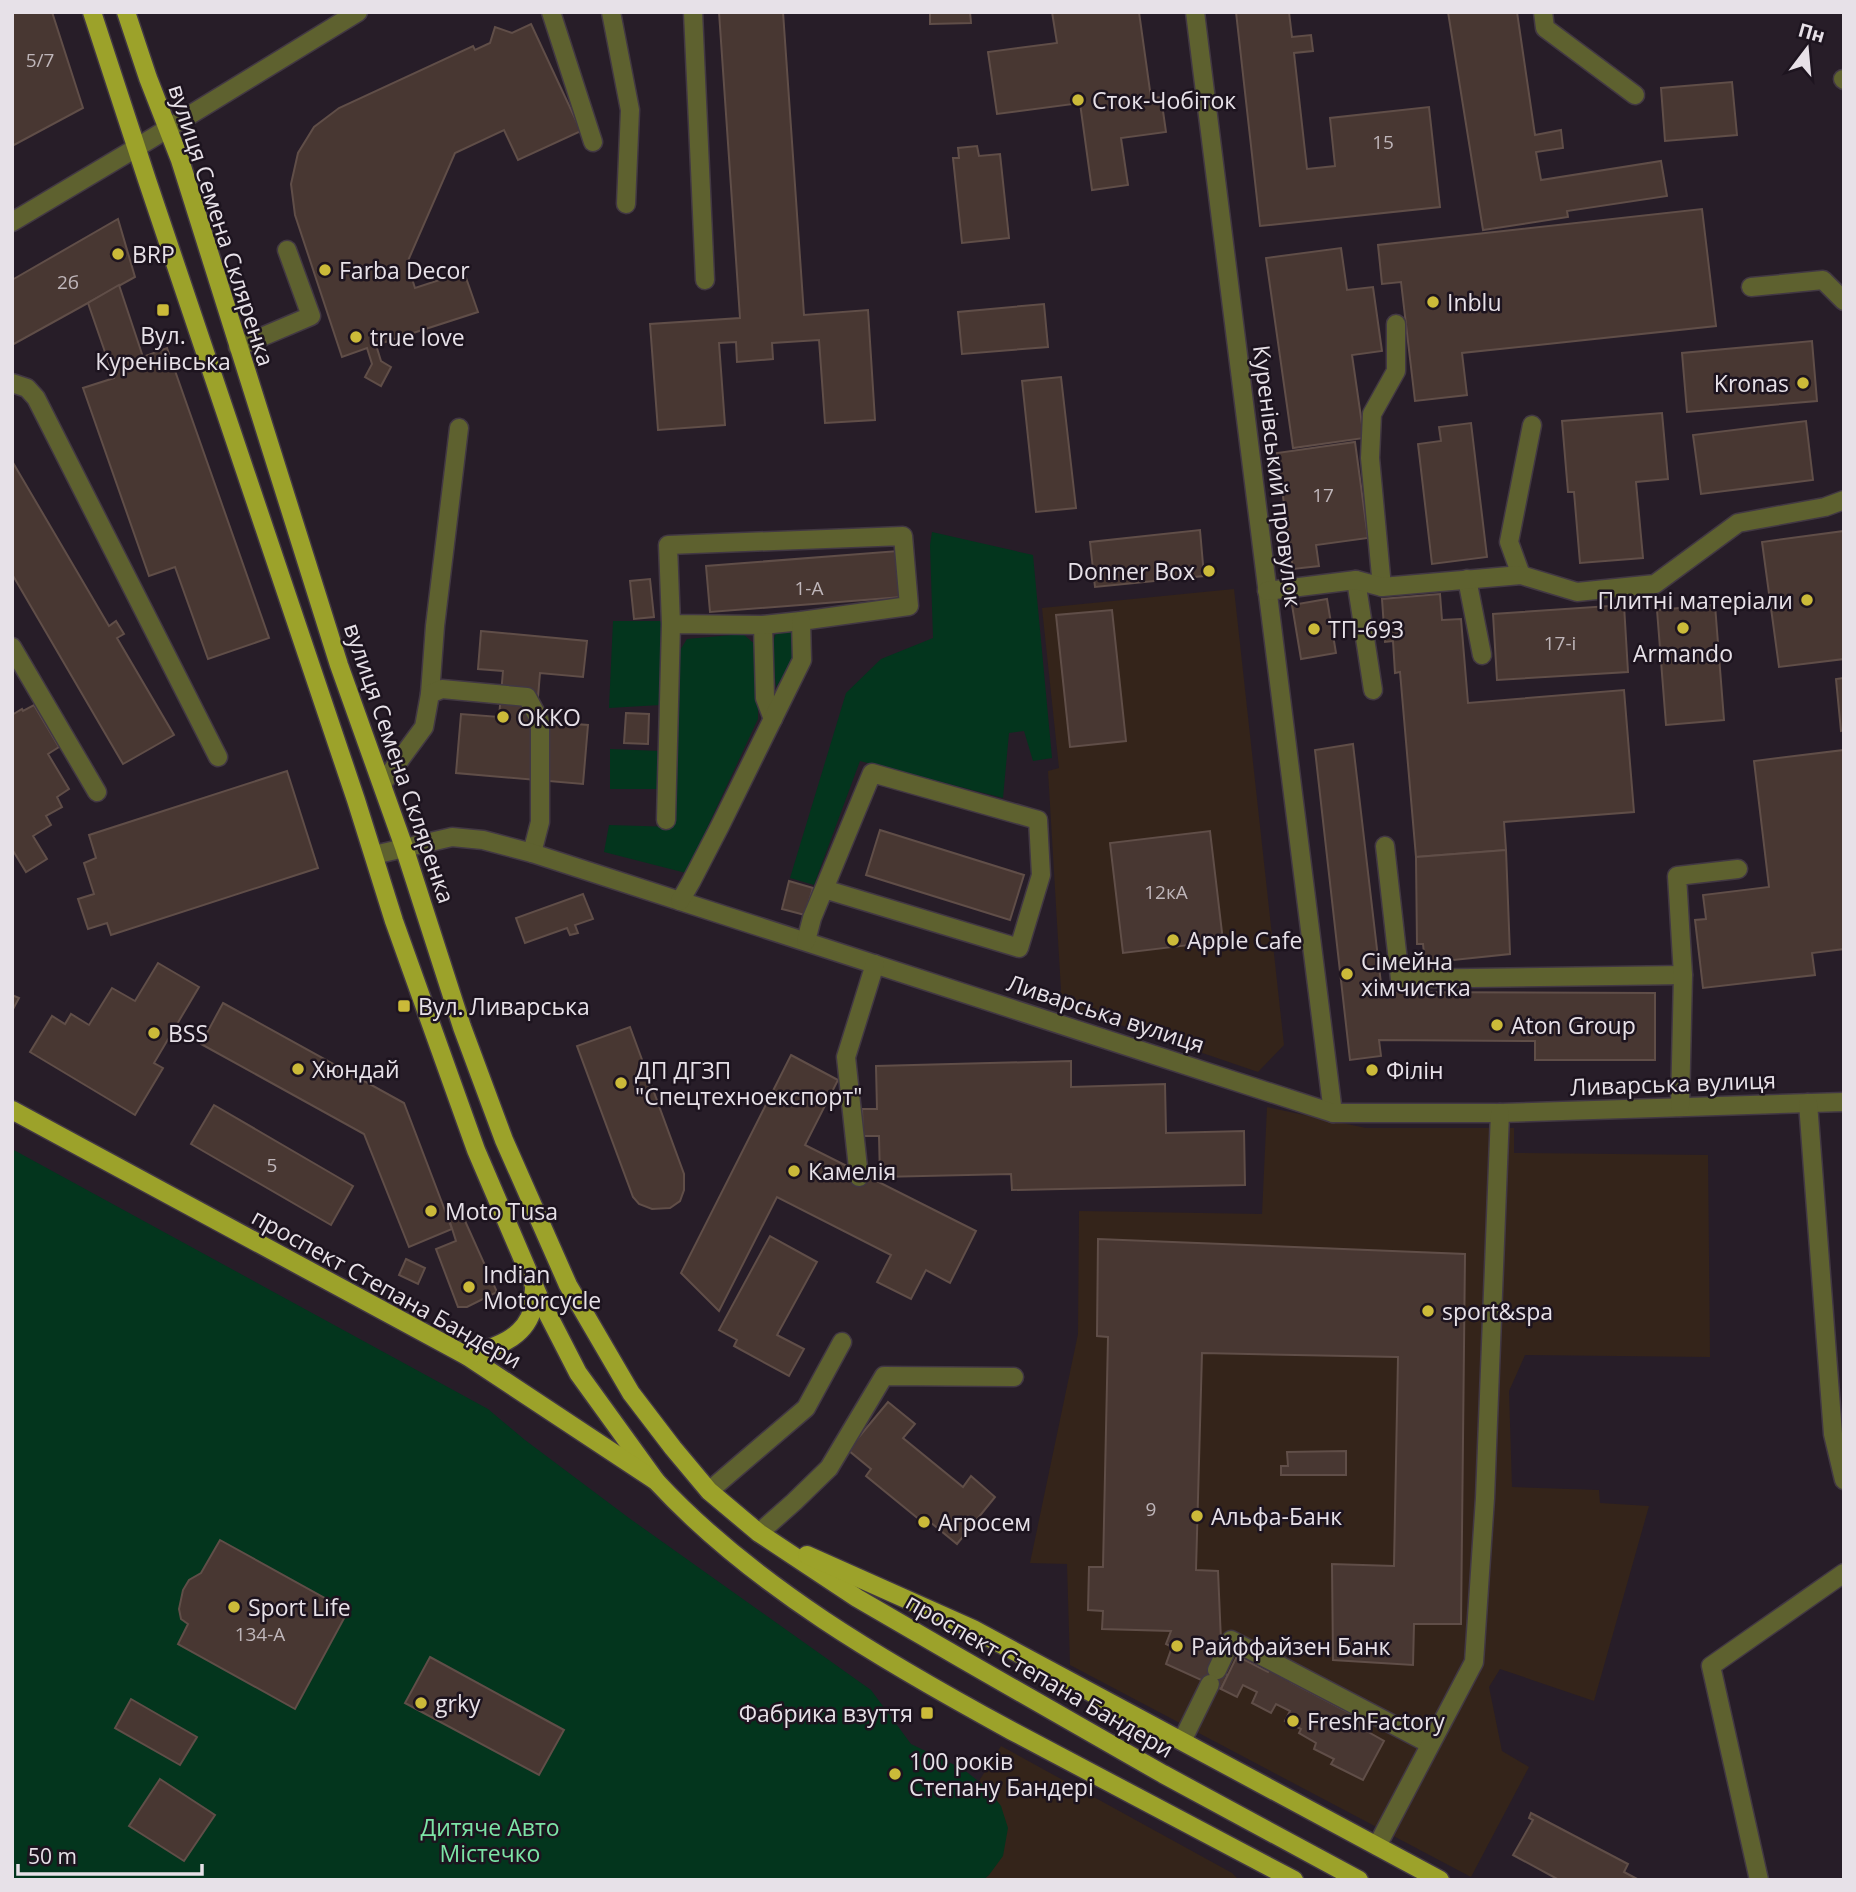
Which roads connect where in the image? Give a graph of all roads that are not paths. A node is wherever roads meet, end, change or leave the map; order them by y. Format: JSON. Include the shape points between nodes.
{"nodes":[{"id":1,"x":92,"y":12,"type":"edge"},
{"id":2,"x":125,"y":12,"type":"edge"},
{"id":3,"x":358,"y":12,"type":"edge"},
{"id":4,"x":551,"y":12,"type":"edge"},
{"id":5,"x":611,"y":12,"type":"edge"},
{"id":6,"x":693,"y":12,"type":"edge"},
{"id":7,"x":1195,"y":12,"type":"edge"},
{"id":8,"x":1543,"y":12,"type":"edge"},
{"id":9,"x":1635,"y":95,"type":"dead end"},
{"id":10,"x":168,"y":129,"type":"junction"},
{"id":11,"x":593,"y":142,"type":"dead end"},
{"id":12,"x":136,"y":148,"type":"junction"},
{"id":13,"x":626,"y":204,"type":"dead end"},
{"id":14,"x":12,"y":222,"type":"edge"},
{"id":15,"x":287,"y":250,"type":"dead end"},
{"id":16,"x":705,"y":280,"type":"dead end"},
{"id":17,"x":1751,"y":287,"type":"dead end"},
{"id":18,"x":1844,"y":301,"type":"edge"},
{"id":19,"x":1396,"y":324,"type":"dead end"},
{"id":20,"x":237,"y":346,"type":"junction"},
{"id":21,"x":12,"y":383,"type":"edge"},
{"id":22,"x":1532,"y":425,"type":"dead end"},
{"id":23,"x":459,"y":428,"type":"dead end"},
{"id":24,"x":1844,"y":500,"type":"edge"},
{"id":25,"x":1521,"y":575,"type":"junction"},
{"id":26,"x":1467,"y":579,"type":"junction"},
{"id":27,"x":1356,"y":580,"type":"junction"},
{"id":28,"x":1382,"y":587,"type":"junction"},
{"id":29,"x":1267,"y":591,"type":"junction"},
{"id":30,"x":801,"y":621,"type":"junction"},
{"id":31,"x":671,"y":624,"type":"junction"},
{"id":32,"x":763,"y":625,"type":"junction"},
{"id":33,"x":12,"y":647,"type":"edge"},
{"id":34,"x":1482,"y":655,"type":"dead end"},
{"id":35,"x":1373,"y":690,"type":"dead end"},
{"id":36,"x":430,"y":694,"type":"junction"},
{"id":37,"x":773,"y":719,"type":"junction"},
{"id":38,"x":218,"y":757,"type":"dead end"},
{"id":39,"x":382,"y":784,"type":"junction"},
{"id":40,"x":97,"y":792,"type":"dead end"},
{"id":41,"x":667,"y":820,"type":"dead end"},
{"id":42,"x":1385,"y":846,"type":"dead end"},
{"id":43,"x":404,"y":847,"type":"junction"},
{"id":44,"x":532,"y":853,"type":"junction"},
{"id":45,"x":374,"y":855,"type":"junction"},
{"id":46,"x":1738,"y":869,"type":"dead end"},
{"id":47,"x":824,"y":889,"type":"junction"},
{"id":48,"x":680,"y":901,"type":"junction"},
{"id":49,"x":806,"y":941,"type":"junction"},
{"id":50,"x":875,"y":964,"type":"junction"},
{"id":51,"x":1683,"y":975,"type":"junction"},
{"id":52,"x":1844,"y":1102,"type":"edge"},
{"id":53,"x":1808,"y":1103,"type":"junction"},
{"id":54,"x":1680,"y":1107,"type":"junction"},
{"id":55,"x":12,"y":1110,"type":"edge"},
{"id":56,"x":1333,"y":1113,"type":"junction"},
{"id":57,"x":1500,"y":1113,"type":"junction"},
{"id":58,"x":859,"y":1177,"type":"dead end"},
{"id":59,"x":534,"y":1284,"type":"junction"},
{"id":60,"x":842,"y":1342,"type":"dead end"},
{"id":61,"x":467,"y":1356,"type":"junction"},
{"id":62,"x":1014,"y":1377,"type":"dead end"},
{"id":63,"x":1844,"y":1480,"type":"edge"},
{"id":64,"x":656,"y":1481,"type":"junction"},
{"id":65,"x":709,"y":1491,"type":"junction"},
{"id":66,"x":759,"y":1533,"type":"junction"},
{"id":67,"x":1844,"y":1573,"type":"edge"},
{"id":68,"x":1182,"y":1741,"type":"junction"},
{"id":69,"x":1430,"y":1744,"type":"junction"},
{"id":70,"x":1377,"y":1846,"type":"junction"},
{"id":71,"x":1258,"y":1861,"type":"junction"},
{"id":72,"x":1271,"y":1880,"type":"edge"},
{"id":73,"x":1294,"y":1880,"type":"edge"},
{"id":74,"x":1359,"y":1880,"type":"edge"},
{"id":75,"x":1440,"y":1880,"type":"edge"},
{"id":76,"x":1759,"y":1880,"type":"edge"}],
"edges":[{"from":1,"to":12,"type":"main road"},
{"from":2,"to":10,"type":"main road","name":"вулиця Семена Скляренка"},
{"from":3,"to":10,"type":"street"},
{"from":4,"to":11,"type":"street"},
{"from":5,"to":13,"type":"street","via":[[631,110]]},
{"from":6,"to":16,"type":"street"},
{"from":7,"to":29,"type":"street","name":"Куренівський провулок"},
{"from":8,"to":9,"type":"street","via":[[1545,28]]},
{"from":10,"to":12,"type":"street"},
{"from":10,"to":20,"type":"main road","name":"вулиця Семена Скляренка"},
{"from":12,"to":14,"type":"street"},
{"from":12,"to":45,"type":"main road"},
{"from":15,"to":20,"type":"street","via":[[311,316]]},
{"from":17,"to":18,"type":"street","via":[[1823,280]]},
{"from":19,"to":28,"type":"street","via":[[1396,371],[1372,414],[1370,458]]},
{"from":20,"to":39,"type":"main road","name":"вулиця Семена Скляренка"},
{"from":21,"to":38,"type":"street","via":[[27,388],[36,398]]},
{"from":22,"to":25,"type":"street","via":[[1509,542]]},
{"from":23,"to":36,"type":"street"},
{"from":24,"to":25,"type":"street","via":[[1825,508],[1738,523],[1655,584],[1577,592]]},
{"from":25,"to":26,"type":"street"},
{"from":26,"to":28,"type":"street"},
{"from":26,"to":34,"type":"street"},
{"from":27,"to":28,"type":"street"},
{"from":27,"to":29,"type":"street"},
{"from":27,"to":35,"type":"street"},
{"from":29,"to":56,"type":"street","name":"Куренівський провулок"},
{"from":30,"to":31,"type":"street","via":[[909,606],[903,536],[668,545]]},
{"from":30,"to":32,"type":"street"},
{"from":30,"to":37,"type":"street","via":[[802,660]]},
{"from":31,"to":32,"type":"street"},
{"from":31,"to":41,"type":"street"},
{"from":32,"to":37,"type":"street","via":[[765,698]]},
{"from":33,"to":40,"type":"street"},
{"from":36,"to":39,"type":"street","via":[[424,727]]},
{"from":36,"to":44,"type":"street","via":[[442,689],[527,697],[540,721],[540,822]]},
{"from":37,"to":48,"type":"street"},
{"from":39,"to":43,"type":"main road","name":"вулиця Семена Скляренка"},
{"from":42,"to":51,"type":"street","via":[[1400,979]]},
{"from":43,"to":44,"type":"street","name":"Ливарська вулиця","via":[[452,837]]},
{"from":43,"to":45,"type":"street","name":"Ливарська вулиця"},
{"from":43,"to":65,"type":"main road","name":"вулиця Семена Скляренка","via":[[504,1140],[568,1284],[631,1393]]},
{"from":44,"to":48,"type":"street","name":"Ливарська вулиця"},
{"from":45,"to":59,"type":"main road","via":[[476,1150]]},
{"from":46,"to":51,"type":"street","via":[[1677,876]]},
{"from":47,"to":47,"type":"street","via":[[872,773],[1038,820],[1041,875],[1019,948]]},
{"from":47,"to":49,"type":"street"},
{"from":48,"to":49,"type":"street","name":"Ливарська вулиця"},
{"from":49,"to":50,"type":"street","name":"Ливарська вулиця"},
{"from":50,"to":56,"type":"street","name":"Ливарська вулиця"},
{"from":50,"to":58,"type":"street","via":[[846,1057]]},
{"from":51,"to":54,"type":"street"},
{"from":52,"to":53,"type":"street","name":"Ливарська вулиця"},
{"from":53,"to":54,"type":"street","name":"Ливарська вулиця"},
{"from":53,"to":63,"type":"street","via":[[1832,1434]]},
{"from":54,"to":57,"type":"street","name":"Ливарська вулиця"},
{"from":55,"to":61,"type":"main road","name":"проспект Степана Бандери"},
{"from":56,"to":57,"type":"street","name":"Ливарська вулиця"},
{"from":57,"to":69,"type":"street","via":[[1474,1662]]},
{"from":59,"to":61,"type":"main road","via":[[533,1309],[518,1332],[501,1345]]},
{"from":59,"to":64,"type":"main road","via":[[578,1373]]},
{"from":60,"to":65,"type":"street","via":[[806,1408]]},
{"from":61,"to":64,"type":"main road","name":"проспект Степана Бандери"},
{"from":62,"to":66,"type":"street","via":[[884,1376],[829,1468]]},
{"from":64,"to":71,"type":"main road","name":"проспект Степана Бандери","via":[[747,1566],[841,1631],[940,1691]]},
{"from":65,"to":66,"type":"main road","name":"проспект Степана Бандери"},
{"from":66,"to":68,"type":"main road","via":[[973,1629]]},
{"from":66,"to":74,"type":"main road","name":"проспект Степана Бандери","via":[[961,1659]]},
{"from":67,"to":76,"type":"street","via":[[1711,1666]]},
{"from":68,"to":69,"type":"street","via":[[1231,1640]]},
{"from":68,"to":70,"type":"main road"},
{"from":69,"to":70,"type":"street"},
{"from":70,"to":75,"type":"main road"},
{"from":71,"to":72,"type":"main road"},
{"from":71,"to":73,"type":"main road","name":"проспект Степана Бандери"}]}
